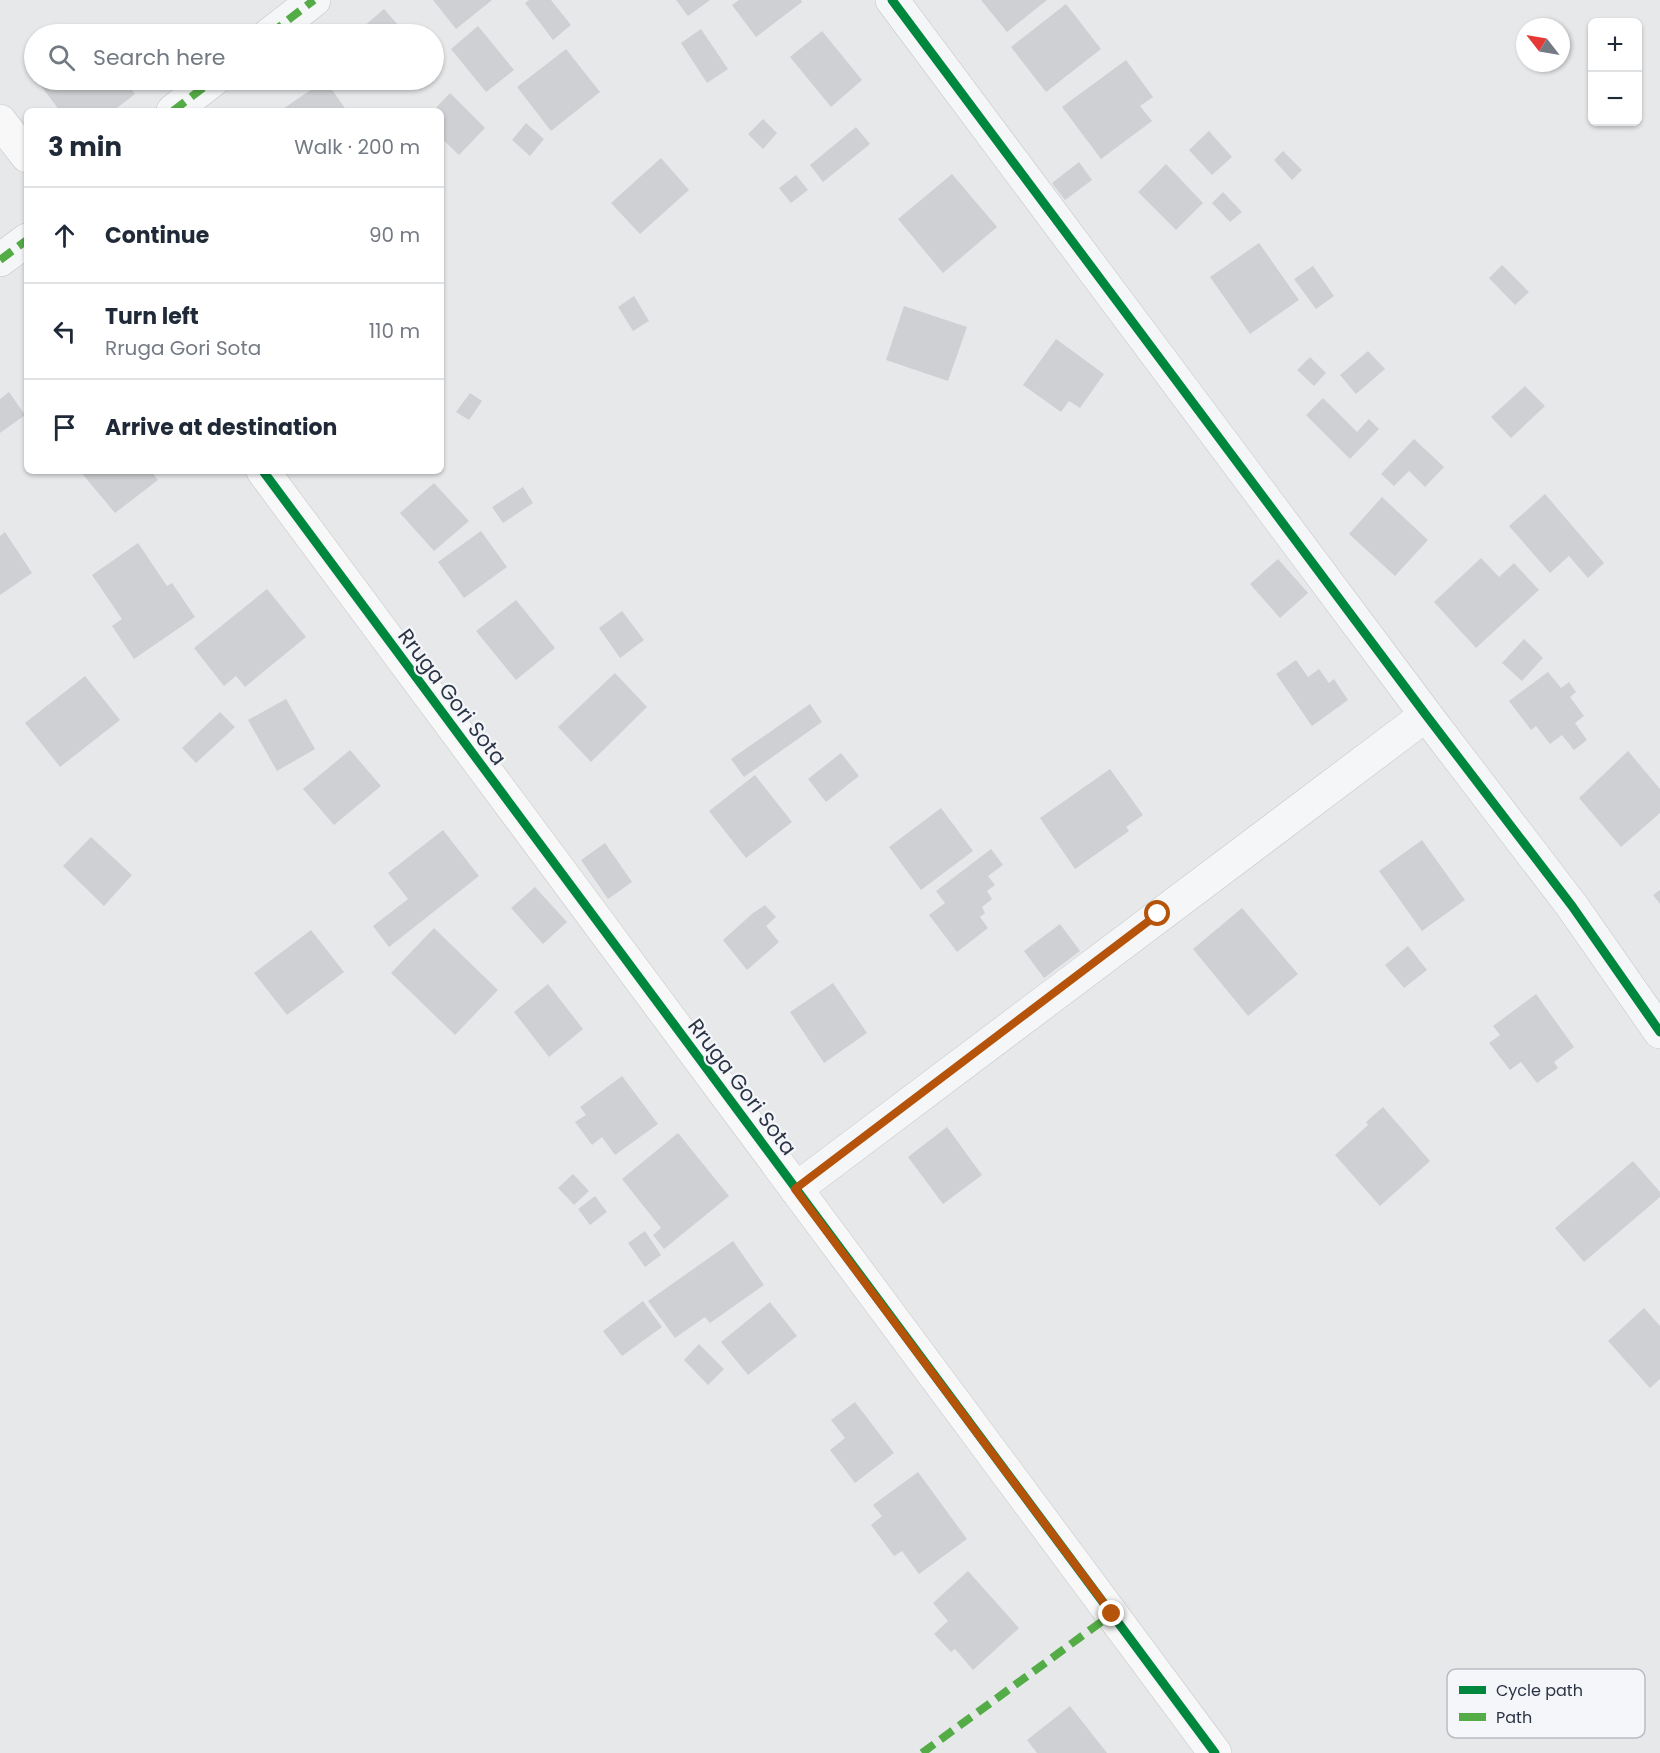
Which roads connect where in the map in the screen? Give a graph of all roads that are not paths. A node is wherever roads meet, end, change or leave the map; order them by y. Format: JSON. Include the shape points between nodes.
{"nodes":[{"id":1,"x":314,"y":0,"type":"edge"},
{"id":2,"x":892,"y":0,"type":"edge"},
{"id":3,"x":283,"y":24,"type":"edge"},
{"id":4,"x":200,"y":90,"type":"edge"},
{"id":5,"x":177,"y":108,"type":"edge"},
{"id":6,"x":0,"y":121,"type":"edge"},
{"id":7,"x":24,"y":152,"type":"edge"},
{"id":8,"x":24,"y":242,"type":"edge"},
{"id":9,"x":0,"y":260,"type":"edge"},
{"id":10,"x":264,"y":474,"type":"edge"},
{"id":11,"x":1426,"y":715,"type":"junction"},
{"id":12,"x":1660,"y":1032,"type":"edge"},
{"id":13,"x":795,"y":1189,"type":"junction"},
{"id":14,"x":1215,"y":1753,"type":"edge"}],
"edges":[{"from":1,"to":3,"type":"street"},
{"from":2,"to":11,"type":"street"},
{"from":4,"to":5,"type":"street"},
{"from":6,"to":7,"type":"street"},
{"from":8,"to":9,"type":"street"},
{"from":10,"to":13,"type":"street","name":"Rruga Gori Sota"},
{"from":11,"to":12,"type":"street","via":[[1572,906]]},
{"from":11,"to":13,"type":"street"},
{"from":13,"to":14,"type":"street","name":"Rruga Gori Sota"}]}
